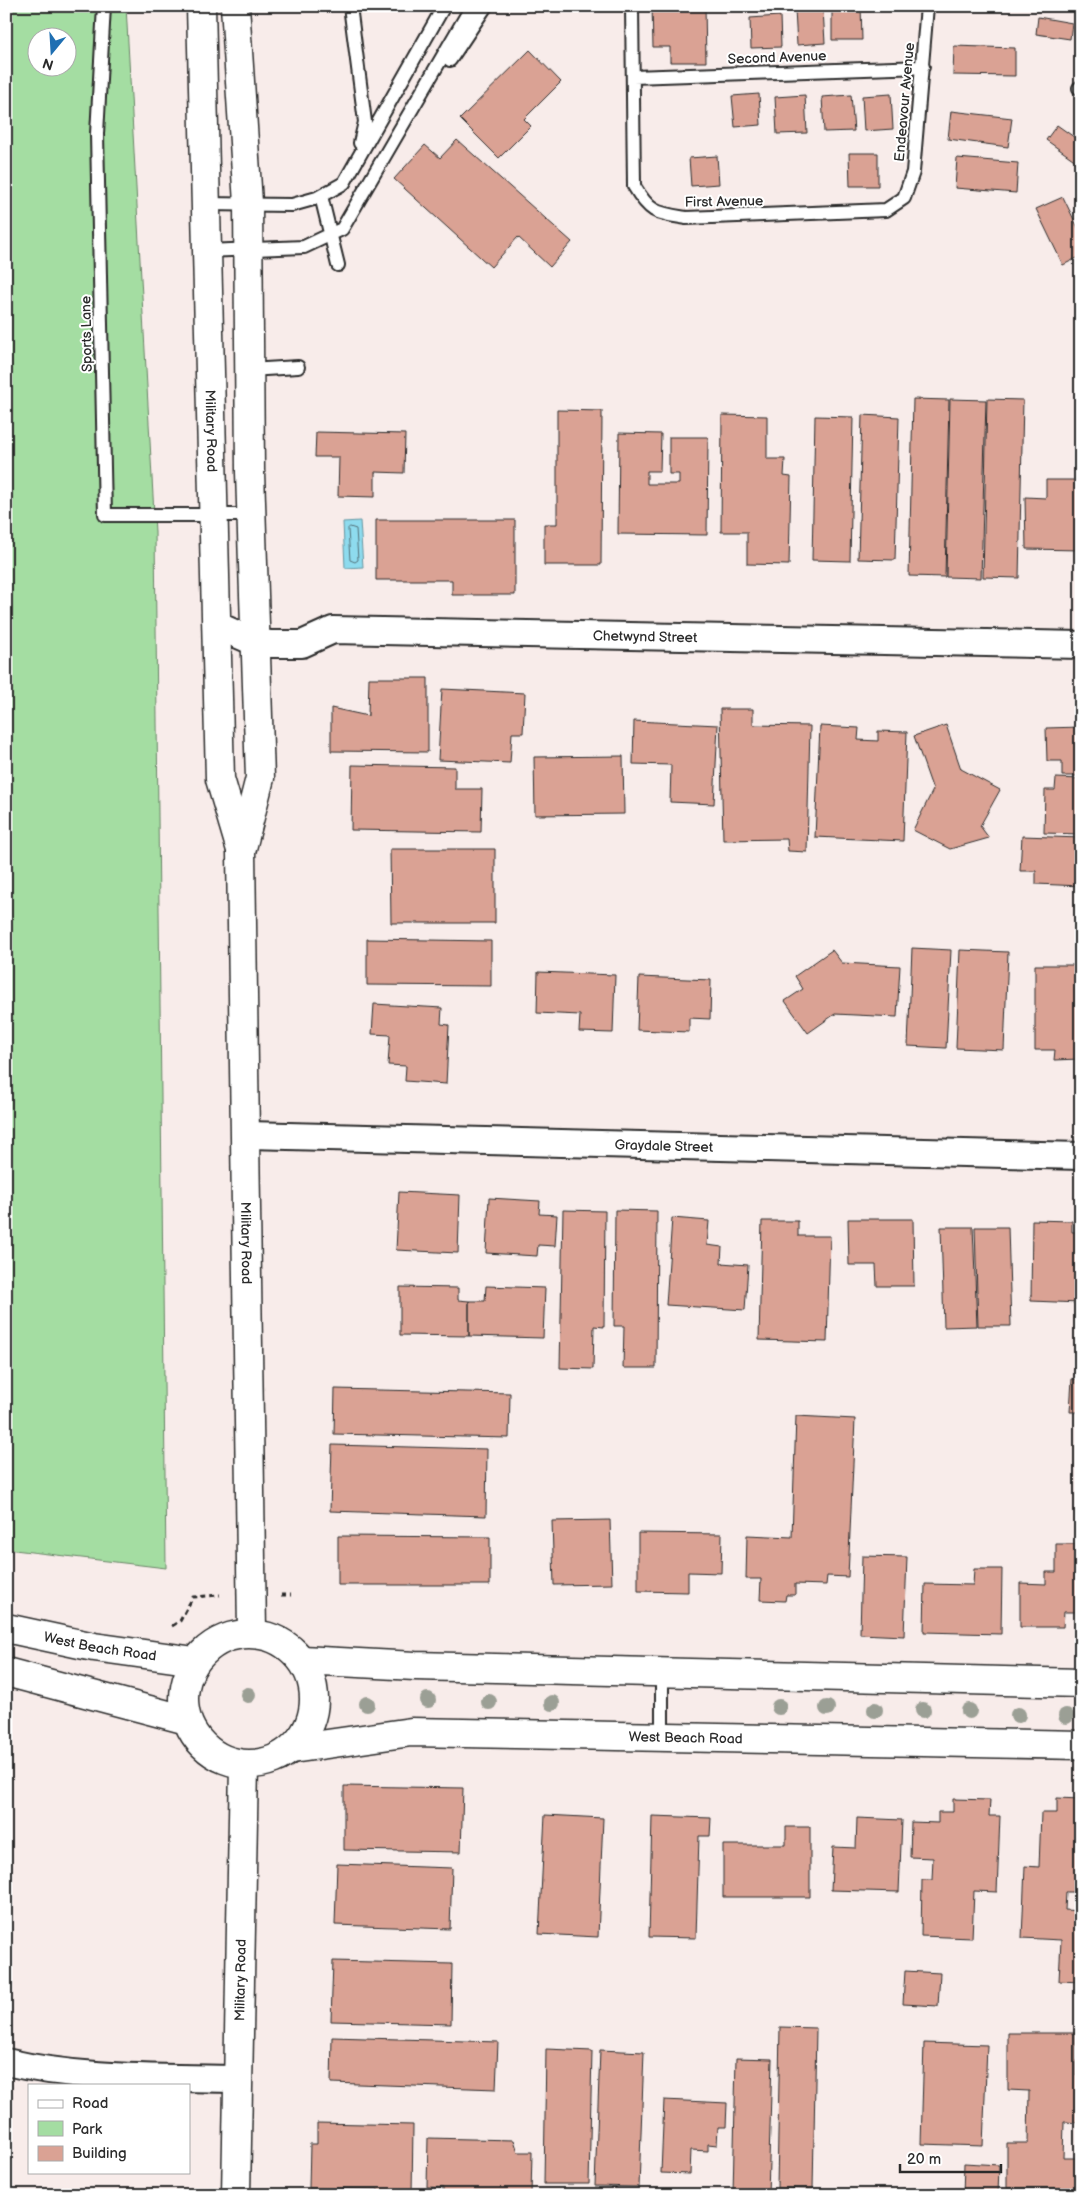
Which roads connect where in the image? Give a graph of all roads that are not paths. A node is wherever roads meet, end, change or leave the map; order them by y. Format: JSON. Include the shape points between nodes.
{"nodes":[{"id":1,"x":104,"y":6,"type":"edge"},
{"id":2,"x":201,"y":6,"type":"edge"},
{"id":3,"x":236,"y":6,"type":"edge"},
{"id":4,"x":350,"y":6,"type":"edge"},
{"id":5,"x":444,"y":6,"type":"edge"},
{"id":6,"x":472,"y":6,"type":"edge"},
{"id":7,"x":486,"y":6,"type":"edge"},
{"id":8,"x":632,"y":6,"type":"edge"},
{"id":9,"x":927,"y":6,"type":"edge"},
{"id":10,"x":923,"y":67,"type":"junction"},
{"id":11,"x":633,"y":77,"type":"junction"},
{"id":12,"x":396,"y":139,"type":"junction"},
{"id":13,"x":357,"y":157,"type":"junction"},
{"id":14,"x":321,"y":196,"type":"junction"},
{"id":15,"x":904,"y":198,"type":"joint"},
{"id":16,"x":248,"y":203,"type":"junction"},
{"id":17,"x":205,"y":204,"type":"junction"},
{"id":18,"x":330,"y":234,"type":"junction"},
{"id":19,"x":249,"y":248,"type":"junction"},
{"id":20,"x":206,"y":251,"type":"junction"},
{"id":21,"x":338,"y":265,"type":"dead end"},
{"id":22,"x":298,"y":367,"type":"dead end"},
{"id":23,"x":249,"y":370,"type":"junction"},
{"id":24,"x":214,"y":514,"type":"junction"},
{"id":25,"x":252,"y":515,"type":"junction"},
{"id":26,"x":216,"y":625,"type":"junction"},
{"id":27,"x":257,"y":643,"type":"junction"},
{"id":28,"x":1081,"y":645,"type":"edge"},
{"id":29,"x":241,"y":852,"type":"junction"},
{"id":30,"x":246,"y":1135,"type":"junction"},
{"id":31,"x":1081,"y":1156,"type":"edge"},
{"id":32,"x":6,"y":1628,"type":"edge"},
{"id":33,"x":252,"y":1633,"type":"junction"},
{"id":34,"x":302,"y":1660,"type":"junction"},
{"id":35,"x":194,"y":1661,"type":"junction"},
{"id":36,"x":6,"y":1672,"type":"edge"},
{"id":37,"x":662,"y":1672,"type":"junction"},
{"id":38,"x":1081,"y":1683,"type":"edge"},
{"id":39,"x":187,"y":1720,"type":"junction"},
{"id":40,"x":662,"y":1737,"type":"junction"},
{"id":41,"x":1081,"y":1745,"type":"edge"},
{"id":42,"x":292,"y":1749,"type":"junction"},
{"id":43,"x":244,"y":1765,"type":"junction"},
{"id":44,"x":6,"y":2062,"type":"edge"},
{"id":45,"x":238,"y":2079,"type":"junction"},
{"id":46,"x":236,"y":2195,"type":"edge"}],
"edges":[{"from":1,"to":24,"type":"lane","name":"Sports Lane","via":[[97,134],[105,515]]},
{"from":2,"to":17,"type":"street","name":"Military Road"},
{"from":3,"to":16,"type":"street","name":"Military Road"},
{"from":4,"to":13,"type":"lane","via":[[365,122]]},
{"from":5,"to":13,"type":"lane"},
{"from":6,"to":12,"type":"lane"},
{"from":7,"to":12,"type":"lane"},
{"from":8,"to":11,"type":"lane","name":"First Avenue"},
{"from":9,"to":10,"type":"lane","name":"Endeavour Avenue"},
{"from":10,"to":11,"type":"lane","name":"Second Avenue"},
{"from":10,"to":15,"type":"lane","name":"Endeavour Avenue","via":[[913,172]]},
{"from":11,"to":15,"type":"lane","name":"First Avenue","via":[[634,186],[645,205],[662,214],[686,218],[886,210]]},
{"from":12,"to":18,"type":"lane","via":[[342,229]]},
{"from":13,"to":14,"type":"lane","via":[[344,183]]},
{"from":14,"to":16,"type":"lane","via":[[292,205]]},
{"from":14,"to":18,"type":"lane"},
{"from":16,"to":17,"type":"lane"},
{"from":16,"to":19,"type":"street","name":"Military Road"},
{"from":17,"to":20,"type":"street","name":"Military Road"},
{"from":18,"to":19,"type":"lane","via":[[304,247]]},
{"from":18,"to":21,"type":"lane"},
{"from":19,"to":20,"type":"lane"},
{"from":19,"to":23,"type":"street","name":"Military Road"},
{"from":20,"to":24,"type":"street","name":"Military Road"},
{"from":22,"to":23,"type":"lane"},
{"from":23,"to":25,"type":"street","name":"Military Road"},
{"from":24,"to":25,"type":"lane","name":"Sports Lane"},
{"from":24,"to":26,"type":"street","name":"Military Road"},
{"from":25,"to":27,"type":"street","name":"Military Road"},
{"from":26,"to":27,"type":"street","name":"Chetwynd Street"},
{"from":26,"to":29,"type":"street","name":"Military Road","via":[[220,779]]},
{"from":27,"to":28,"type":"street","name":"Chetwynd Street","via":[[302,644],[333,630]]},
{"from":27,"to":29,"type":"street","name":"Military Road","via":[[260,778]]},
{"from":29,"to":30,"type":"street","name":"Military Road"},
{"from":30,"to":31,"type":"street","name":"Graydale Street"},
{"from":30,"to":33,"type":"street","name":"Military Road"},
{"from":32,"to":35,"type":"street","name":"West Beach Road","via":[[94,1647]]},
{"from":33,"to":34,"type":"street","via":[[271,1637],[288,1646]]},
{"from":33,"to":35,"type":"street","via":[[230,1636],[210,1646]]},
{"from":34,"to":37,"type":"street"},
{"from":34,"to":42,"type":"street","via":[[312,1677],[314,1706],[305,1734]]},
{"from":35,"to":39,"type":"street","via":[[184,1693]]},
{"from":36,"to":39,"type":"street"},
{"from":37,"to":38,"type":"street"},
{"from":37,"to":40,"type":"lane"},
{"from":39,"to":43,"type":"street","via":[[195,1737],[209,1751]]},
{"from":40,"to":41,"type":"street","name":"West Beach Road"},
{"from":40,"to":42,"type":"street","name":"West Beach Road","via":[[411,1732]]},
{"from":42,"to":43,"type":"street","via":[[261,1764]]},
{"from":43,"to":45,"type":"street","name":"Military Road"},
{"from":44,"to":45,"type":"street","via":[[37,2069],[105,2076]]},
{"from":45,"to":46,"type":"street","name":"Military Road"}]}
